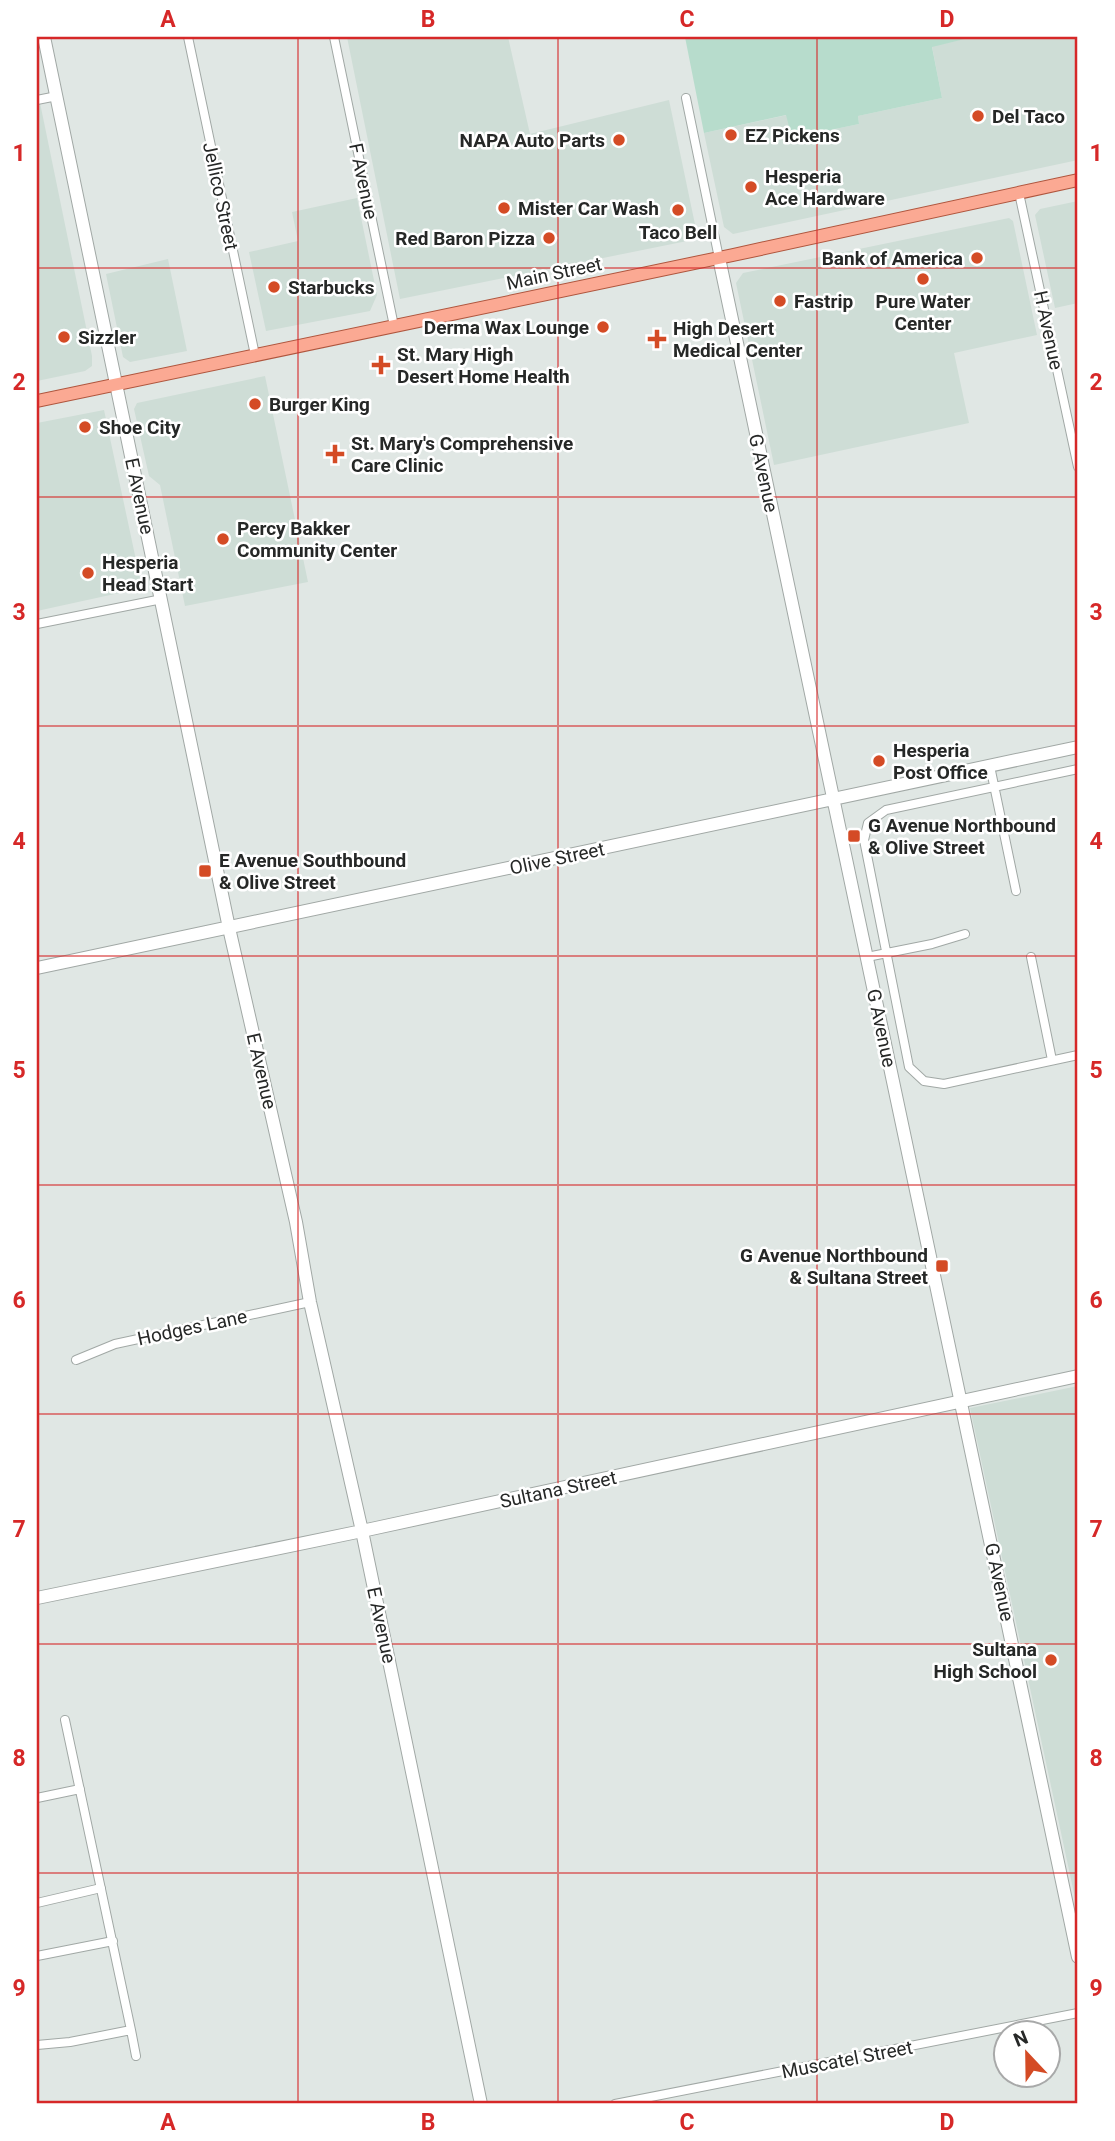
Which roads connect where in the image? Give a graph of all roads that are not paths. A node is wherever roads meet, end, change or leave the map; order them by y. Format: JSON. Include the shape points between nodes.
{"nodes":[{"id":1,"x":44,"y":37,"type":"edge"},
{"id":2,"x":188,"y":37,"type":"edge"},
{"id":3,"x":334,"y":37,"type":"edge"},
{"id":4,"x":57,"y":96,"type":"junction"},
{"id":5,"x":687,"y":98,"type":"dead end"},
{"id":6,"x":37,"y":100,"type":"edge"},
{"id":7,"x":1078,"y":180,"type":"edge"},
{"id":8,"x":1019,"y":193,"type":"junction"},
{"id":9,"x":719,"y":258,"type":"junction"},
{"id":10,"x":394,"y":326,"type":"junction"},
{"id":11,"x":255,"y":355,"type":"junction"},
{"id":12,"x":115,"y":384,"type":"junction"},
{"id":13,"x":37,"y":401,"type":"edge"},
{"id":14,"x":1078,"y":467,"type":"edge"},
{"id":15,"x":162,"y":598,"type":"junction"},
{"id":16,"x":37,"y":624,"type":"edge"},
{"id":17,"x":1078,"y":747,"type":"edge"},
{"id":18,"x":990,"y":766,"type":"junction"},
{"id":19,"x":1078,"y":769,"type":"edge"},
{"id":20,"x":995,"y":788,"type":"junction"},
{"id":21,"x":832,"y":799,"type":"junction"},
{"id":22,"x":1016,"y":891,"type":"dead end"},
{"id":23,"x":229,"y":928,"type":"junction"},
{"id":24,"x":965,"y":934,"type":"dead end"},
{"id":25,"x":886,"y":954,"type":"junction"},
{"id":26,"x":867,"y":957,"type":"junction"},
{"id":27,"x":1031,"y":957,"type":"dead end"},
{"id":28,"x":37,"y":968,"type":"edge"},
{"id":29,"x":1078,"y":1055,"type":"edge"},
{"id":30,"x":1052,"y":1060,"type":"junction"},
{"id":31,"x":310,"y":1301,"type":"junction"},
{"id":32,"x":76,"y":1360,"type":"dead end"},
{"id":33,"x":1078,"y":1376,"type":"edge"},
{"id":34,"x":960,"y":1400,"type":"junction"},
{"id":35,"x":362,"y":1531,"type":"junction"},
{"id":36,"x":37,"y":1598,"type":"edge"},
{"id":37,"x":65,"y":1720,"type":"dead end"},
{"id":38,"x":79,"y":1789,"type":"junction"},
{"id":39,"x":37,"y":1798,"type":"edge"},
{"id":40,"x":101,"y":1888,"type":"junction"},
{"id":41,"x":37,"y":1903,"type":"edge"},
{"id":42,"x":113,"y":1941,"type":"junction"},
{"id":43,"x":37,"y":1956,"type":"edge"},
{"id":44,"x":1078,"y":1957,"type":"edge"},
{"id":45,"x":1078,"y":2013,"type":"edge"},
{"id":46,"x":131,"y":2030,"type":"junction"},
{"id":47,"x":37,"y":2045,"type":"edge"},
{"id":48,"x":136,"y":2056,"type":"dead end"},
{"id":49,"x":481,"y":2104,"type":"edge"},
{"id":50,"x":615,"y":2104,"type":"edge"}],
"edges":[{"from":1,"to":4,"type":"street","name":"E Avenue"},
{"from":2,"to":11,"type":"street","name":"Jellico Street"},
{"from":3,"to":10,"type":"street","name":"F Avenue"},
{"from":4,"to":6,"type":"street"},
{"from":4,"to":12,"type":"street","name":"E Avenue"},
{"from":5,"to":9,"type":"street","name":"G Avenue"},
{"from":7,"to":8,"type":"main road","name":"Main Street"},
{"from":8,"to":9,"type":"main road","name":"Main Street"},
{"from":8,"to":14,"type":"street","name":"H Avenue"},
{"from":9,"to":10,"type":"main road","name":"Main Street"},
{"from":9,"to":21,"type":"street","name":"G Avenue"},
{"from":10,"to":11,"type":"main road","name":"Main Street"},
{"from":11,"to":12,"type":"main road","name":"Main Street"},
{"from":12,"to":13,"type":"main road","name":"Main Street"},
{"from":12,"to":15,"type":"street","name":"E Avenue"},
{"from":15,"to":16,"type":"street"},
{"from":15,"to":23,"type":"street","name":"E Avenue"},
{"from":17,"to":18,"type":"street","name":"Olive Street"},
{"from":18,"to":20,"type":"street"},
{"from":18,"to":21,"type":"street","name":"Olive Street"},
{"from":19,"to":20,"type":"street"},
{"from":20,"to":22,"type":"street"},
{"from":20,"to":25,"type":"street","via":[[886,810],[869,823],[864,840]]},
{"from":21,"to":23,"type":"street","name":"Olive Street"},
{"from":21,"to":26,"type":"street","name":"G Avenue"},
{"from":23,"to":28,"type":"street","name":"Olive Street"},
{"from":23,"to":31,"type":"street","name":"E Avenue"},
{"from":24,"to":25,"type":"street"},
{"from":25,"to":26,"type":"street"},
{"from":25,"to":30,"type":"street","via":[[909,1067],[924,1081],[944,1084]]},
{"from":26,"to":34,"type":"street","name":"G Avenue"},
{"from":27,"to":30,"type":"street"},
{"from":29,"to":30,"type":"street"},
{"from":31,"to":32,"type":"street","name":"Hodges Lane","via":[[115,1344]]},
{"from":31,"to":35,"type":"street","name":"E Avenue"},
{"from":33,"to":34,"type":"street","name":"Sultana Street"},
{"from":34,"to":35,"type":"street","name":"Sultana Street"},
{"from":34,"to":44,"type":"street","name":"G Avenue"},
{"from":35,"to":36,"type":"street","name":"Sultana Street"},
{"from":35,"to":49,"type":"street","name":"E Avenue"},
{"from":37,"to":38,"type":"street"},
{"from":38,"to":39,"type":"street"},
{"from":38,"to":40,"type":"street"},
{"from":40,"to":41,"type":"street"},
{"from":40,"to":42,"type":"street"},
{"from":42,"to":43,"type":"street"},
{"from":42,"to":46,"type":"street"},
{"from":45,"to":50,"type":"street","name":"Muscatel Street"},
{"from":46,"to":47,"type":"street"},
{"from":46,"to":48,"type":"street"}]}
